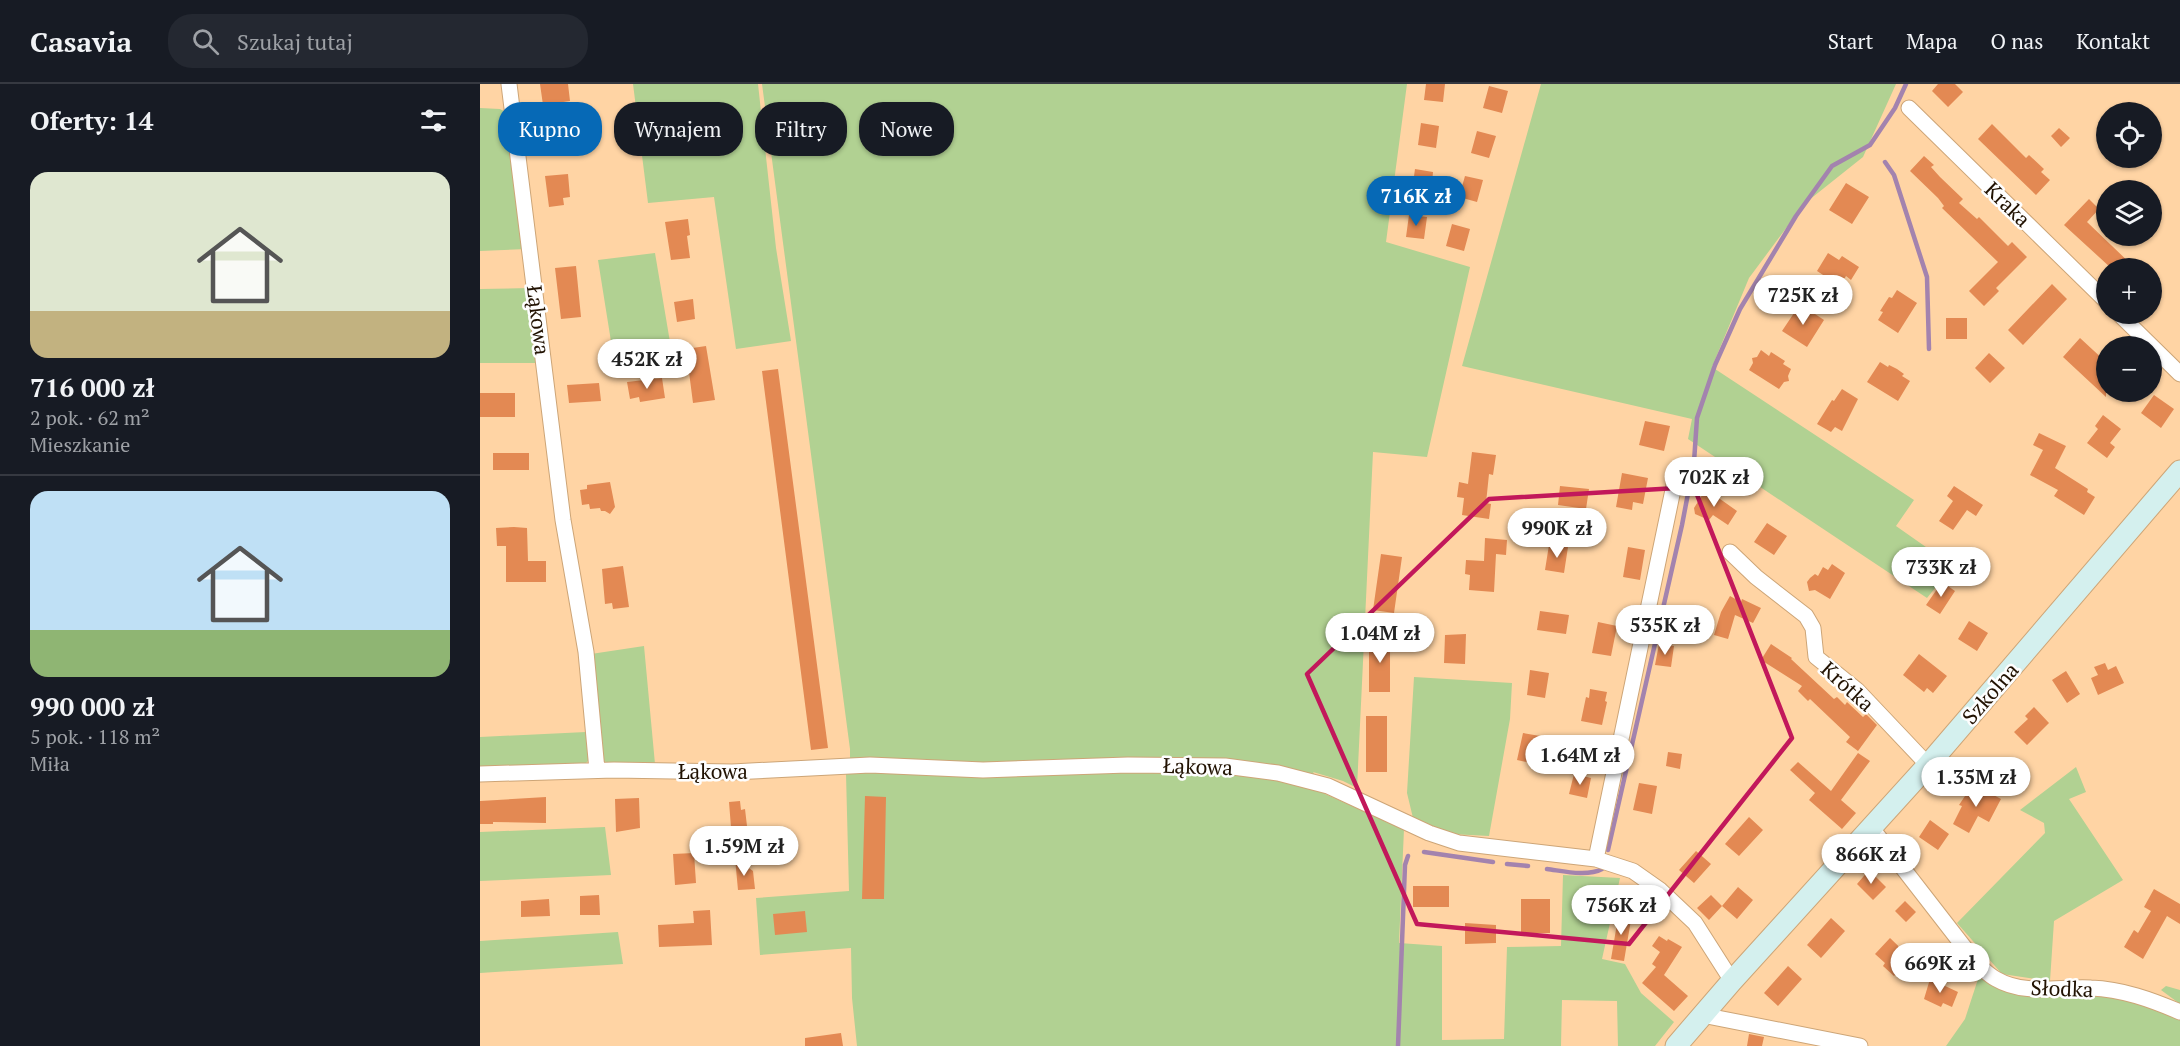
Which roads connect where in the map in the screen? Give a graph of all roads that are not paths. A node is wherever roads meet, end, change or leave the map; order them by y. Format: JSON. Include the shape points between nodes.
{"nodes":[{"id":1,"x":510,"y":84,"type":"edge"},
{"id":2,"x":1909,"y":108,"type":"dead end"},
{"id":3,"x":2096,"y":291,"type":"edge"},
{"id":4,"x":2129,"y":324,"type":"edge"},
{"id":5,"x":2180,"y":374,"type":"edge"},
{"id":6,"x":2180,"y":471,"type":"edge"},
{"id":7,"x":1674,"y":485,"type":"dead end"},
{"id":8,"x":1731,"y":552,"type":"dead end"},
{"id":9,"x":1928,"y":765,"type":"junction"},
{"id":10,"x":597,"y":770,"type":"junction"},
{"id":11,"x":480,"y":774,"type":"edge"},
{"id":12,"x":1871,"y":827,"type":"junction"},
{"id":13,"x":1596,"y":859,"type":"junction"},
{"id":14,"x":1732,"y":981,"type":"junction"},
{"id":15,"x":2180,"y":1012,"type":"edge"},
{"id":16,"x":1702,"y":1015,"type":"junction"},
{"id":17,"x":1676,"y":1046,"type":"edge"},
{"id":18,"x":1860,"y":1046,"type":"edge"}],
"edges":[{"from":1,"to":10,"type":"street","name":"Łąkowa","via":[[563,520],[586,652]]},
{"from":2,"to":3,"type":"street","name":"Kraka"},
{"from":4,"to":5,"type":"street"},
{"from":6,"to":9,"type":"street","name":"Szkolna"},
{"from":7,"to":13,"type":"street"},
{"from":8,"to":9,"type":"street","name":"Krótka","via":[[1806,616],[1813,628],[1816,657],[1857,690]]},
{"from":9,"to":12,"type":"street","name":"Szkolna"},
{"from":10,"to":11,"type":"street","name":"Łąkowa"},
{"from":10,"to":13,"type":"street","name":"Łąkowa","via":[[725,772],[854,765],[983,770],[1225,765],[1328,786],[1459,843]]},
{"from":12,"to":14,"type":"street","name":"Szkolna"},
{"from":12,"to":15,"type":"street","name":"Słodka","via":[[1978,965],[1996,980],[2016,987],[2092,988],[2123,993]]},
{"from":13,"to":14,"type":"street","name":"Łąkowa","via":[[1633,871],[1660,890],[1695,923]]},
{"from":14,"to":16,"type":"street","name":"Szkolna"},
{"from":16,"to":17,"type":"street","name":"Szkolna"},
{"from":16,"to":18,"type":"street"}]}
